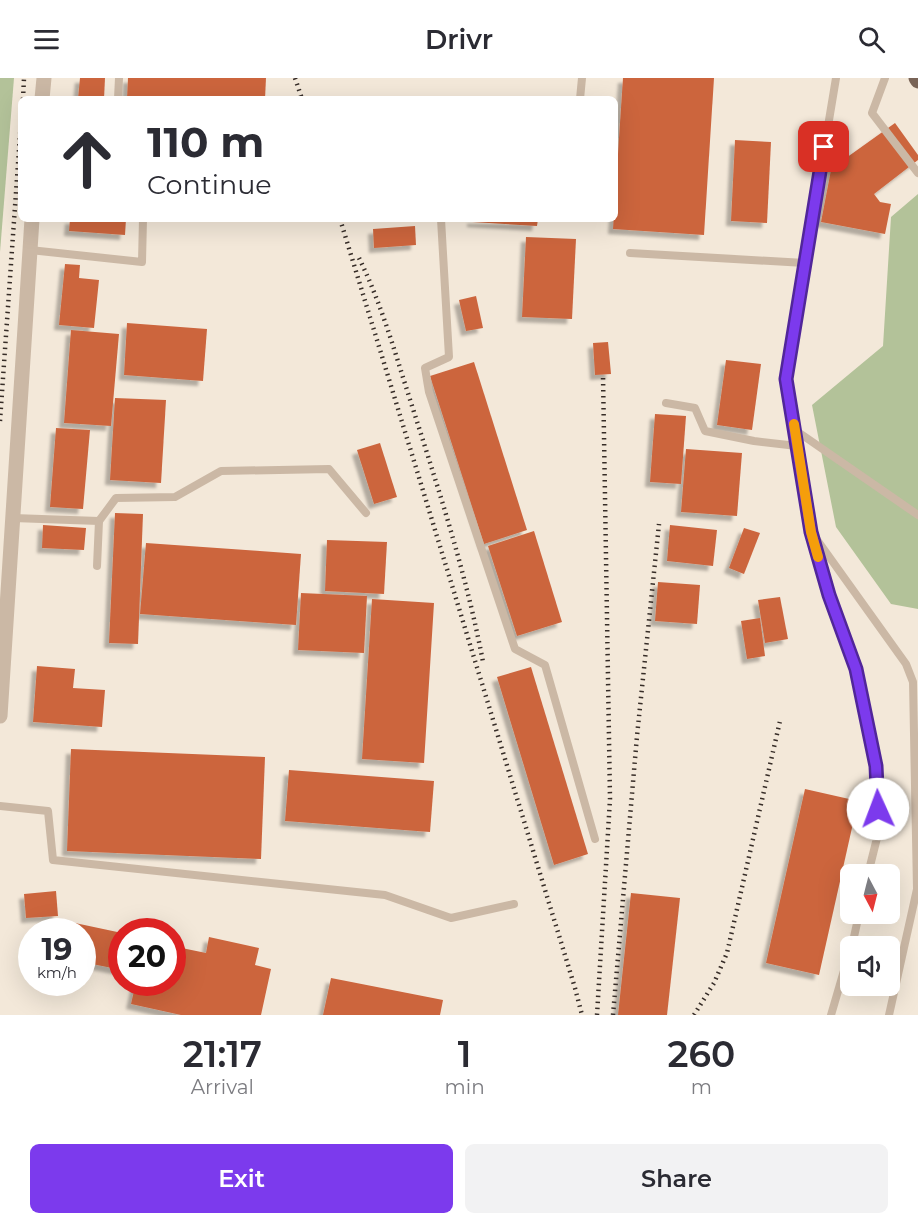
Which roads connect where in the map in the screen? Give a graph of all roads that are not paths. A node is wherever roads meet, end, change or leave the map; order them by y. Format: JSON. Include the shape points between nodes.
{"nodes":[{"id":1,"x":44,"y":78,"type":"edge"},
{"id":2,"x":119,"y":78,"type":"edge"},
{"id":3,"x":582,"y":78,"type":"edge"},
{"id":4,"x":836,"y":78,"type":"edge"},
{"id":5,"x":885,"y":78,"type":"edge"},
{"id":6,"x":42,"y":96,"type":"edge"},
{"id":7,"x":118,"y":96,"type":"edge"},
{"id":8,"x":580,"y":96,"type":"edge"},
{"id":9,"x":918,"y":173,"type":"edge"},
{"id":10,"x":32,"y":222,"type":"edge"},
{"id":11,"x":143,"y":222,"type":"edge"},
{"id":12,"x":441,"y":222,"type":"edge"},
{"id":13,"x":30,"y":250,"type":"junction"},
{"id":14,"x":630,"y":253,"type":"dead end"},
{"id":15,"x":806,"y":263,"type":"junction"},
{"id":16,"x":666,"y":403,"type":"dead end"},
{"id":17,"x":795,"y":430,"type":"junction"},
{"id":18,"x":797,"y":446,"type":"junction"},
{"id":19,"x":366,"y":513,"type":"dead end"},
{"id":20,"x":918,"y":515,"type":"edge"},
{"id":21,"x":13,"y":518,"type":"junction"},
{"id":22,"x":99,"y":521,"type":"junction"},
{"id":23,"x":811,"y":532,"type":"junction"},
{"id":24,"x":97,"y":566,"type":"dead end"},
{"id":25,"x":0,"y":716,"type":"edge"},
{"id":26,"x":0,"y":806,"type":"edge"},
{"id":27,"x":596,"y":839,"type":"dead end"},
{"id":28,"x":870,"y":864,"type":"edge"},
{"id":29,"x":514,"y":904,"type":"dead end"},
{"id":30,"x":840,"y":985,"type":"edge"},
{"id":31,"x":831,"y":1015,"type":"edge"},
{"id":32,"x":889,"y":1015,"type":"edge"}],
"edges":[{"from":1,"to":6,"type":"street"},
{"from":2,"to":7,"type":"lane"},
{"from":3,"to":8,"type":"lane"},
{"from":4,"to":15,"type":"lane"},
{"from":5,"to":9,"type":"lane","via":[[872,113]]},
{"from":10,"to":13,"type":"street"},
{"from":11,"to":13,"type":"lane","via":[[142,262]]},
{"from":12,"to":27,"type":"lane","via":[[448,357],[424,368],[429,392],[515,649],[545,665]]},
{"from":13,"to":21,"type":"street"},
{"from":14,"to":15,"type":"lane"},
{"from":15,"to":17,"type":"lane","via":[[786,379]]},
{"from":16,"to":18,"type":"lane","via":[[695,408],[705,431]]},
{"from":17,"to":18,"type":"lane"},
{"from":17,"to":20,"type":"lane"},
{"from":18,"to":23,"type":"lane"},
{"from":19,"to":22,"type":"lane","via":[[329,468],[221,471],[175,497],[116,498]]},
{"from":21,"to":22,"type":"lane"},
{"from":21,"to":25,"type":"street"},
{"from":22,"to":24,"type":"lane"},
{"from":23,"to":28,"type":"lane","via":[[856,669],[876,766],[879,830]]},
{"from":23,"to":32,"type":"lane","via":[[906,664],[913,682],[917,889]]},
{"from":26,"to":29,"type":"lane","via":[[48,811],[53,860],[385,895],[451,918]]},
{"from":30,"to":31,"type":"lane"}]}
